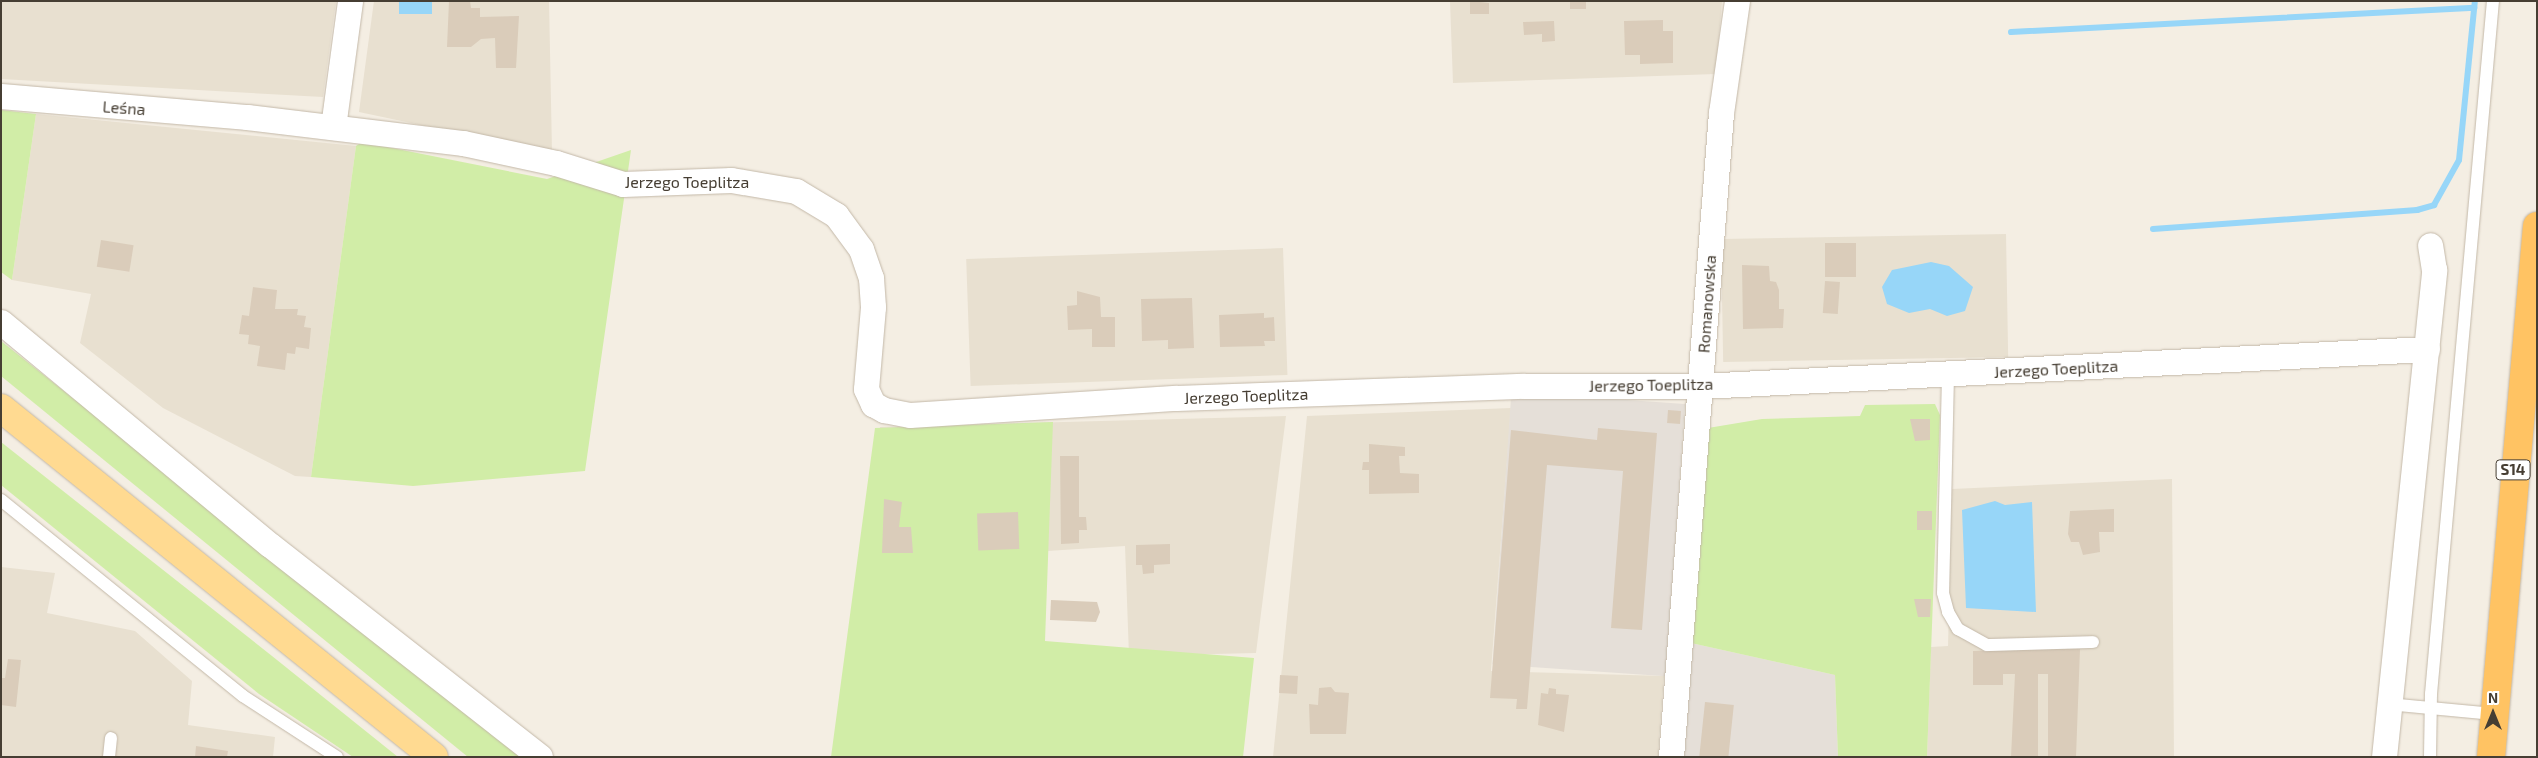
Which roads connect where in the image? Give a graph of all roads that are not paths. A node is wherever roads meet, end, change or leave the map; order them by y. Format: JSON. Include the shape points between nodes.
{"nodes":[{"id":1,"x":350,"y":1,"type":"edge"},
{"id":2,"x":1737,"y":1,"type":"edge"},
{"id":3,"x":2493,"y":1,"type":"edge"},
{"id":4,"x":1,"y":96,"type":"edge"},
{"id":5,"x":247,"y":117,"type":"joint"},
{"id":6,"x":333,"y":127,"type":"junction"},
{"id":7,"x":2537,"y":226,"type":"edge"},
{"id":8,"x":2430,"y":245,"type":"dead end"},
{"id":9,"x":1,"y":322,"type":"edge"},
{"id":10,"x":2427,"y":349,"type":"junction"},
{"id":11,"x":1948,"y":375,"type":"junction"},
{"id":12,"x":1701,"y":386,"type":"junction"},
{"id":13,"x":1,"y":408,"type":"edge"},
{"id":14,"x":1,"y":500,"type":"edge"},
{"id":15,"x":2093,"y":642,"type":"dead end"},
{"id":16,"x":2388,"y":704,"type":"junction"},
{"id":17,"x":2431,"y":708,"type":"junction"},
{"id":18,"x":2494,"y":714,"type":"junction"},
{"id":19,"x":111,"y":738,"type":"dead end"},
{"id":20,"x":109,"y":757,"type":"edge"},
{"id":21,"x":337,"y":757,"type":"edge"},
{"id":22,"x":434,"y":757,"type":"edge"},
{"id":23,"x":540,"y":757,"type":"edge"},
{"id":24,"x":1671,"y":757,"type":"edge"},
{"id":25,"x":2384,"y":757,"type":"edge"},
{"id":26,"x":2430,"y":757,"type":"edge"},
{"id":27,"x":2491,"y":757,"type":"edge"}],
"edges":[{"from":1,"to":6,"type":"street"},
{"from":2,"to":12,"type":"street","name":"Romanowska","via":[[1721,113]]},
{"from":3,"to":17,"type":"lane"},
{"from":4,"to":5,"type":"street","name":"Leśna"},
{"from":5,"to":6,"type":"street","name":"Jerzego Toeplitza"},
{"from":6,"to":12,"type":"street","name":"Jerzego Toeplitza","via":[[462,143],[556,163],[623,184],[753,181],[809,196],[846,226],[866,259],[873,307],[863,379],[873,404],[894,413],[922,415],[1176,398],[1385,391]]},
{"from":7,"to":18,"type":"highway","number":"S14"},
{"from":8,"to":10,"type":"street","via":[[2434,270]]},
{"from":9,"to":23,"type":"street","via":[[270,546]]},
{"from":10,"to":11,"type":"street","name":"Jerzego Toeplitza"},
{"from":10,"to":16,"type":"street"},
{"from":11,"to":12,"type":"street","name":"Jerzego Toeplitza"},
{"from":11,"to":15,"type":"lane","via":[[1943,593],[1948,612],[1958,629],[1986,645]]},
{"from":12,"to":24,"type":"street","name":"Romanowska"},
{"from":13,"to":22,"type":"main road"},
{"from":14,"to":21,"type":"lane","via":[[243,696]]},
{"from":16,"to":17,"type":"lane"},
{"from":16,"to":25,"type":"street"},
{"from":17,"to":18,"type":"lane"},
{"from":17,"to":26,"type":"lane"},
{"from":18,"to":27,"type":"highway","number":"S14"},
{"from":19,"to":20,"type":"lane"}]}
